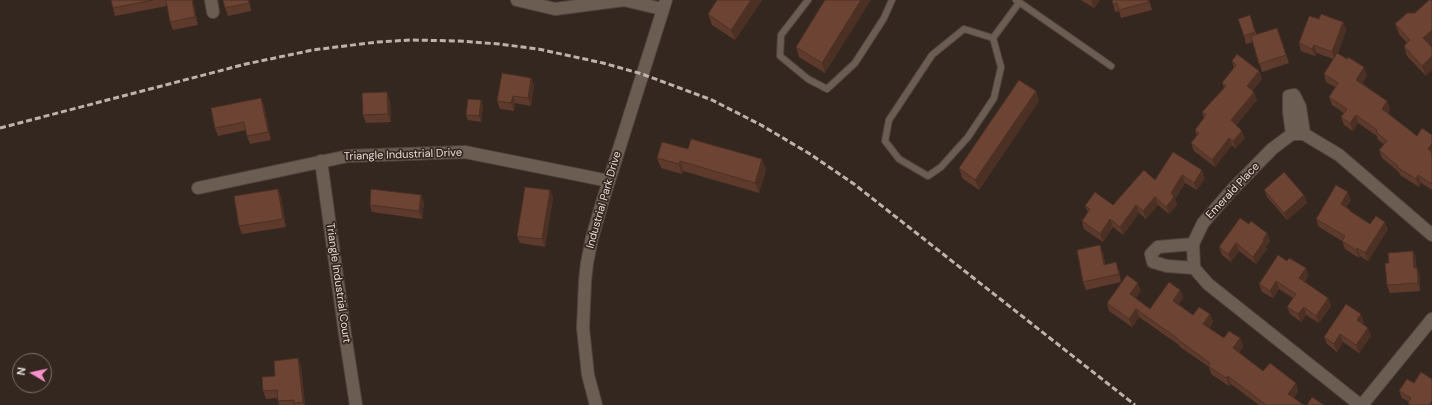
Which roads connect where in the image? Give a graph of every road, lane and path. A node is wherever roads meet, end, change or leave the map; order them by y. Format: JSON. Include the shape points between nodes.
{"nodes":[{"id":1,"x":211,"y":0,"type":"edge"},
{"id":2,"x":517,"y":0,"type":"edge"},
{"id":3,"x":808,"y":0,"type":"edge"},
{"id":4,"x":892,"y":0,"type":"edge"},
{"id":5,"x":1017,"y":1,"type":"edge"},
{"id":6,"x":664,"y":4,"type":"edge"},
{"id":7,"x":213,"y":12,"type":"dead end"},
{"id":8,"x":993,"y":38,"type":"junction"},
{"id":9,"x":1111,"y":66,"type":"dead end"},
{"id":10,"x":1292,"y":134,"type":"junction"},
{"id":11,"x":1304,"y":134,"type":"junction"},
{"id":12,"x":321,"y":161,"type":"junction"},
{"id":13,"x":609,"y":181,"type":"junction"},
{"id":14,"x":198,"y":188,"type":"dead end"},
{"id":15,"x":1432,"y":235,"type":"edge"},
{"id":16,"x":1193,"y":244,"type":"junction"},
{"id":17,"x":1194,"y":268,"type":"junction"},
{"id":18,"x":1432,"y":318,"type":"edge"},
{"id":19,"x":356,"y":405,"type":"edge"},
{"id":20,"x":596,"y":405,"type":"edge"},
{"id":21,"x":1361,"y":405,"type":"edge"}],
"edges":[{"from":1,"to":7,"type":"street"},
{"from":2,"to":6,"type":"street","via":[[555,9],[624,0]]},
{"from":3,"to":4,"type":"lane","via":[[781,35],[780,56],[808,79],[827,89],[855,63],[884,18]]},
{"from":5,"to":8,"type":"lane"},
{"from":5,"to":9,"type":"lane"},
{"from":6,"to":13,"type":"street","name":"Industrial Park Drive"},
{"from":8,"to":8,"type":"lane","via":[[1001,67],[994,98],[968,137],[941,167],[928,176],[899,159],[885,141],[889,120],[932,55],[964,29]]},
{"from":10,"to":11,"type":"street"},
{"from":10,"to":11,"type":"street","via":[[1289,96],[1294,95],[1300,107]]},
{"from":10,"to":16,"type":"street","name":"Emerald Place","via":[[1272,149],[1203,223]]},
{"from":11,"to":15,"type":"street","via":[[1340,155]]},
{"from":12,"to":13,"type":"street","name":"Triangle Industrial Drive","via":[[348,156],[465,152]]},
{"from":12,"to":14,"type":"street","name":"Triangle Industrial Drive"},
{"from":12,"to":19,"type":"street","name":"Triangle Industrial Court"},
{"from":13,"to":20,"type":"street","name":"Industrial Park Drive","via":[[587,262],[583,309],[588,368]]},
{"from":16,"to":17,"type":"street","name":"Emerald Place"},
{"from":16,"to":17,"type":"street","via":[[1158,247],[1152,254],[1153,262],[1166,266]]},
{"from":17,"to":21,"type":"street","via":[[1208,284]]},
{"from":18,"to":21,"type":"street"}]}
